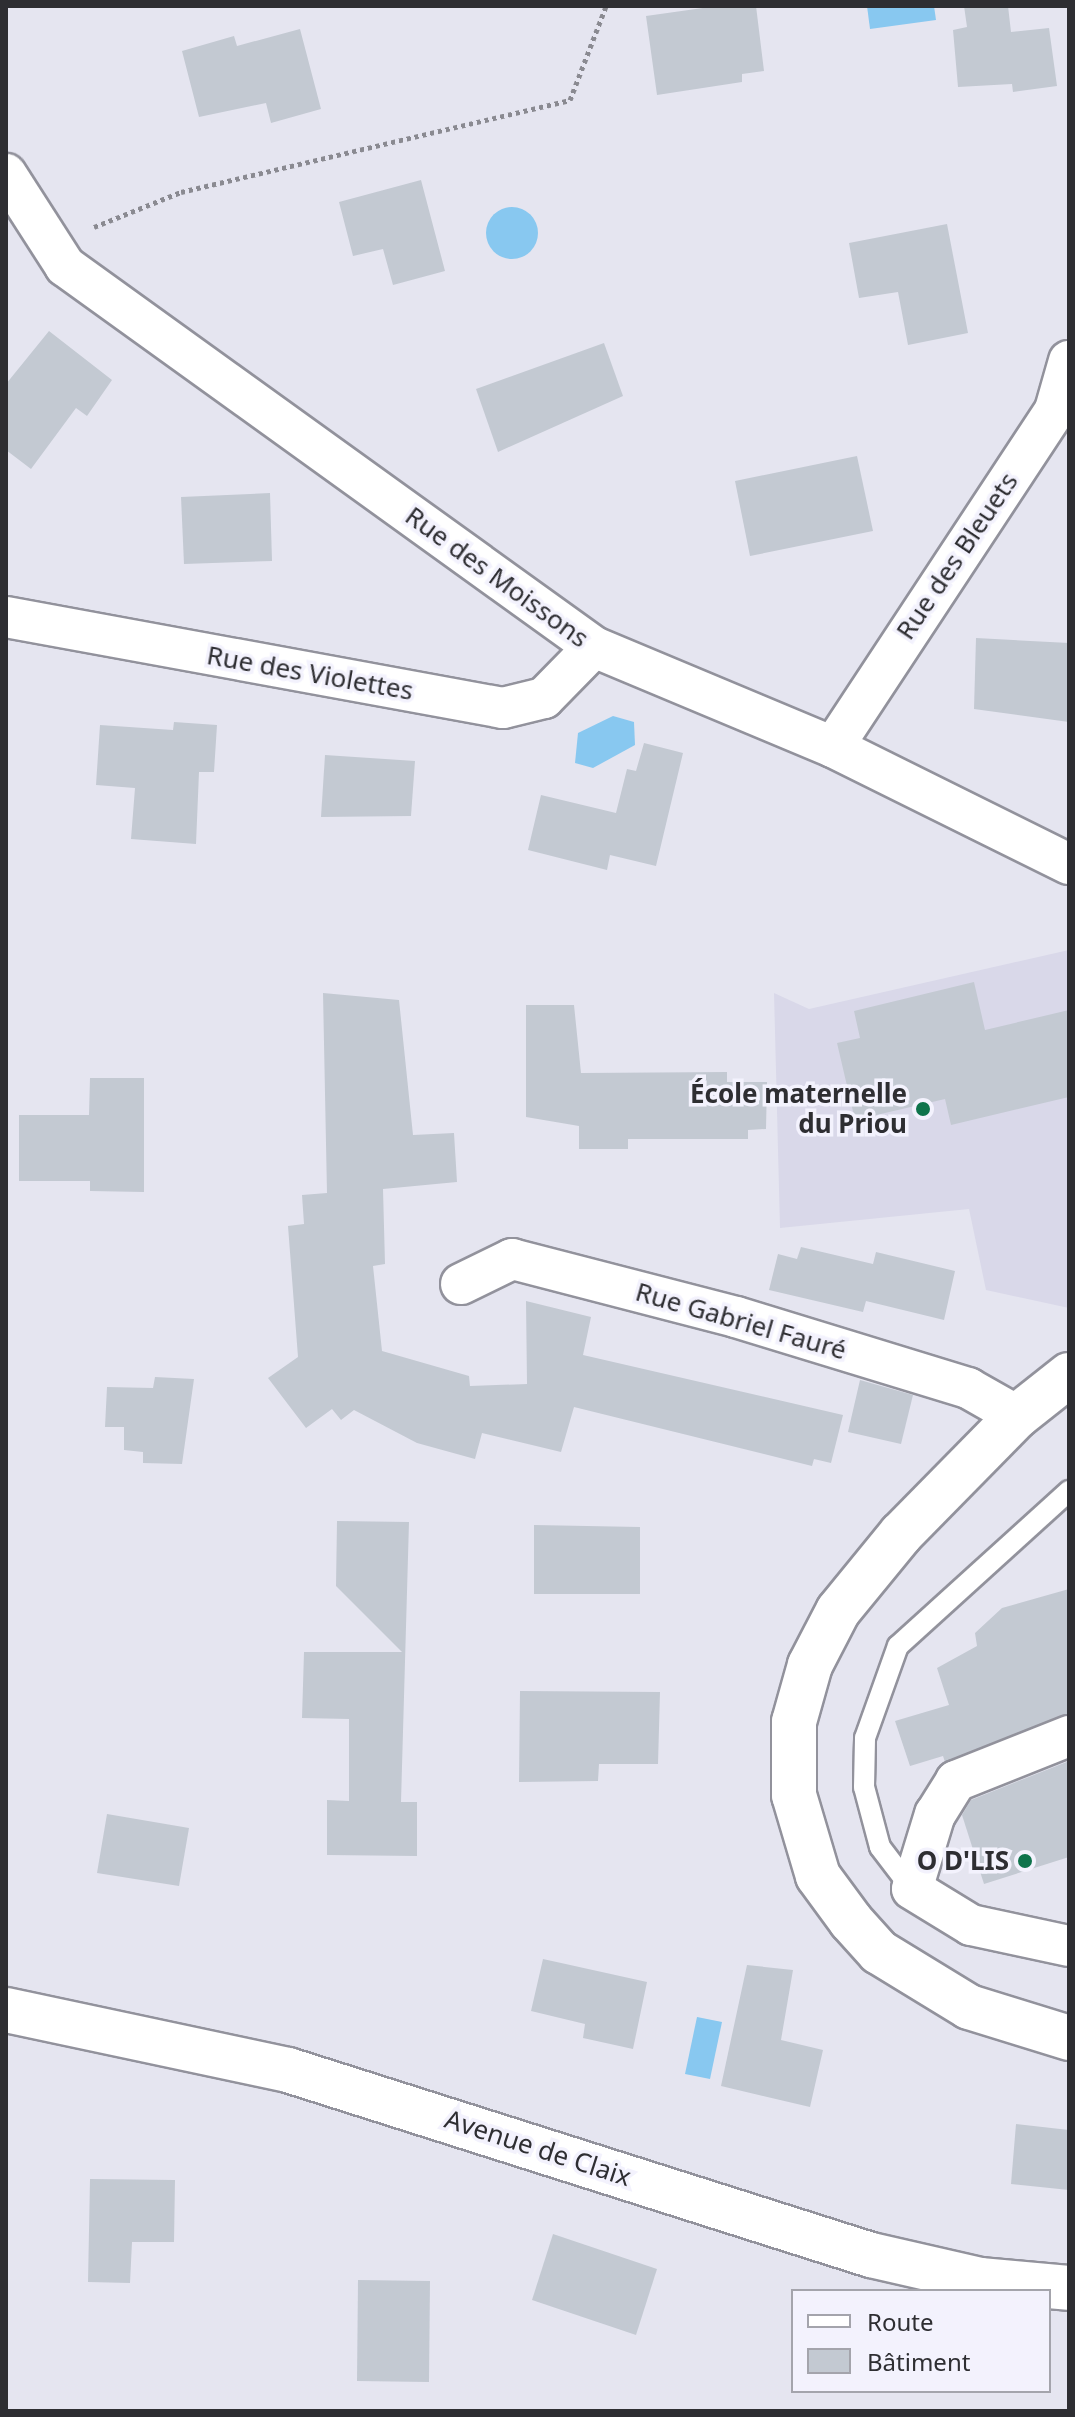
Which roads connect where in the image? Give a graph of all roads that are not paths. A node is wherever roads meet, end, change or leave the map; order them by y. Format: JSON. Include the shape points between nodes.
{"nodes":[{"id":1,"x":6,"y":174,"type":"edge"},
{"id":2,"x":1069,"y":361,"type":"edge"},
{"id":3,"x":6,"y":617,"type":"edge"},
{"id":4,"x":594,"y":647,"type":"junction"},
{"id":5,"x":833,"y":747,"type":"junction"},
{"id":6,"x":1069,"y":864,"type":"edge"},
{"id":7,"x":461,"y":1284,"type":"dead end"},
{"id":8,"x":1069,"y":1375,"type":"edge"},
{"id":9,"x":1017,"y":1416,"type":"junction"},
{"id":10,"x":1069,"y":1491,"type":"edge"},
{"id":11,"x":1069,"y":1736,"type":"edge"},
{"id":12,"x":912,"y":1889,"type":"junction"},
{"id":13,"x":1069,"y":1946,"type":"edge"},
{"id":14,"x":6,"y":2010,"type":"edge"},
{"id":15,"x":1069,"y":2038,"type":"edge"},
{"id":16,"x":1069,"y":2288,"type":"edge"}],
"edges":[{"from":1,"to":4,"type":"street","name":"Rue des Moissons","via":[[65,266]]},
{"from":2,"to":5,"type":"street","name":"Rue des Bleuets","via":[[1055,410]]},
{"from":3,"to":4,"type":"street","name":"Rue des Violettes","via":[[503,708],[544,698]]},
{"from":4,"to":5,"type":"street","name":"Rue des Moissons"},
{"from":5,"to":6,"type":"street","name":"Rue des Moissons"},
{"from":7,"to":9,"type":"street","name":"Rue Gabriel Fauré","via":[[512,1259],[736,1317],[968,1388]]},
{"from":8,"to":9,"type":"main road"},
{"from":9,"to":15,"type":"main road","via":[[901,1534],[838,1611],[810,1665],[794,1722],[794,1795],[818,1876],[879,1952],[969,2007]]},
{"from":10,"to":12,"type":"lane","via":[[898,1646],[865,1738],[864,1787],[880,1847]]},
{"from":11,"to":12,"type":"street","via":[[956,1781],[935,1814]]},
{"from":12,"to":13,"type":"street","via":[[971,1925]]},
{"from":14,"to":16,"type":"main road","name":"Avenue de Claix","via":[[288,2070],[871,2255],[980,2280]]}]}
